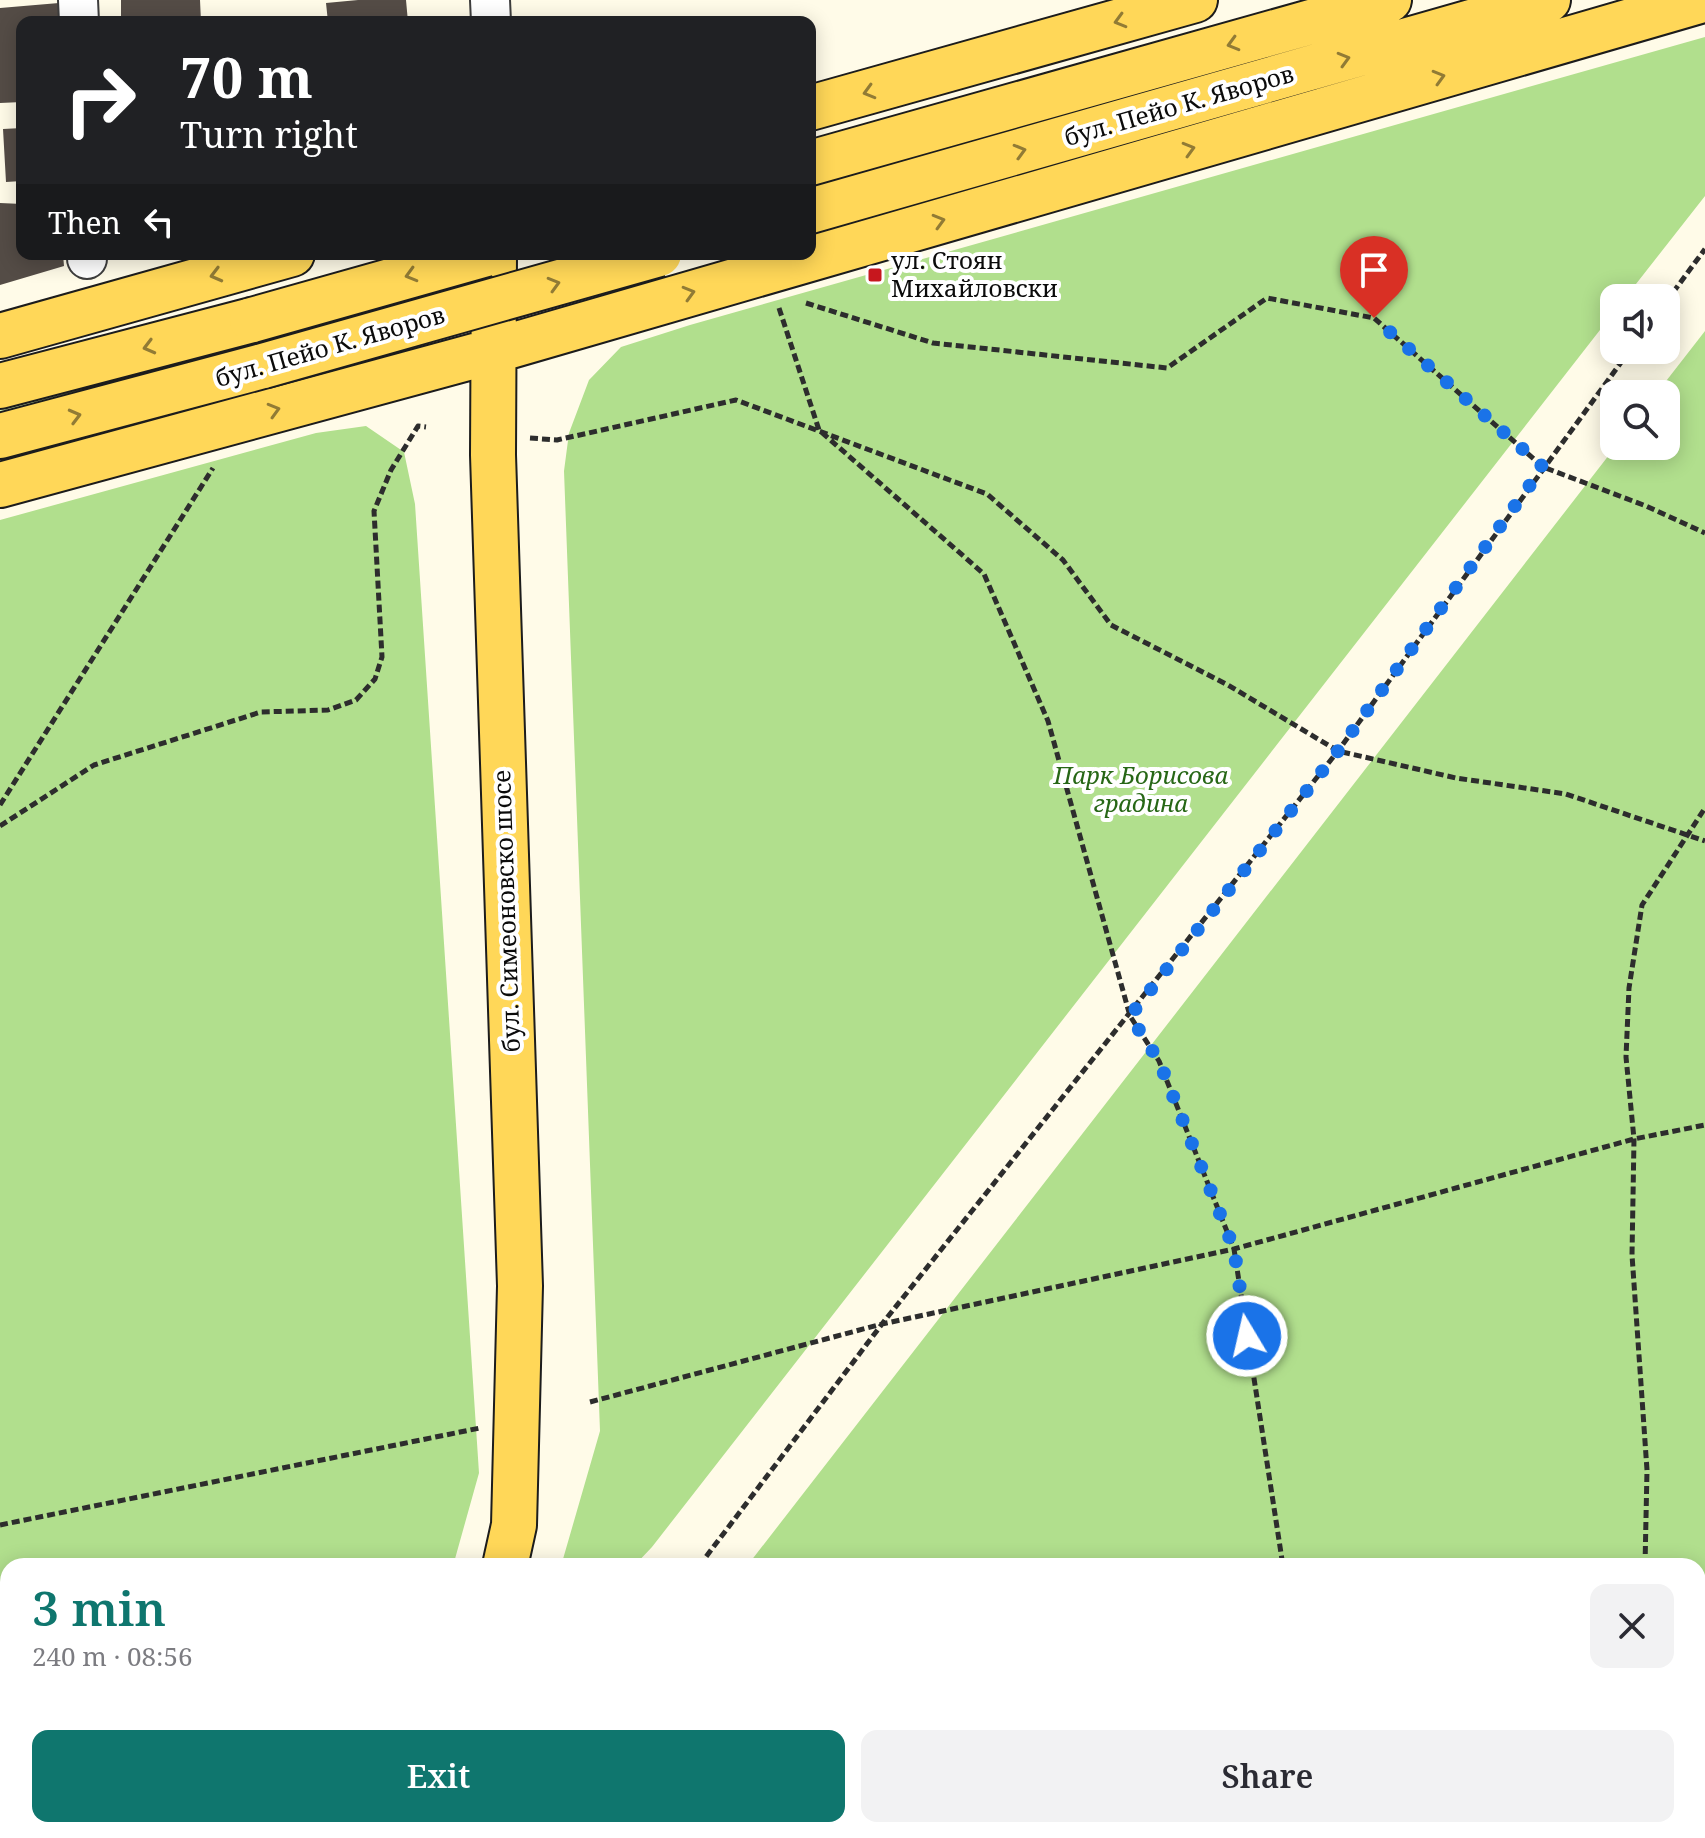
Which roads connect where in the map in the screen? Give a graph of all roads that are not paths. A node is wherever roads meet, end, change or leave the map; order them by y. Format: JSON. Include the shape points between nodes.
{"nodes":[{"id":1,"x":1195,"y":0,"type":"edge"},
{"id":2,"x":1389,"y":0,"type":"edge"},
{"id":3,"x":1548,"y":0,"type":"edge"},
{"id":4,"x":1687,"y":0,"type":"edge"},
{"id":5,"x":1703,"y":0,"type":"edge"},
{"id":6,"x":1630,"y":21,"type":"junction"},
{"id":7,"x":816,"y":106,"type":"edge"},
{"id":8,"x":816,"y":161,"type":"edge"},
{"id":9,"x":816,"y":209,"type":"edge"},
{"id":10,"x":816,"y":257,"type":"edge"},
{"id":11,"x":271,"y":260,"type":"edge"},
{"id":12,"x":465,"y":260,"type":"edge"},
{"id":13,"x":494,"y":260,"type":"edge"},
{"id":14,"x":638,"y":260,"type":"edge"},
{"id":15,"x":807,"y":260,"type":"edge"},
{"id":16,"x":0,"y":336,"type":"edge"},
{"id":17,"x":493,"y":351,"type":"junction"},
{"id":18,"x":0,"y":386,"type":"edge"},
{"id":19,"x":0,"y":436,"type":"edge"},
{"id":20,"x":0,"y":485,"type":"edge"},
{"id":21,"x":507,"y":1558,"type":"edge"}],
"edges":[{"from":1,"to":7,"type":"main road","one_way":true},
{"from":2,"to":8,"type":"main road","name":"бул. Пейо К. Яворов","one_way":true},
{"from":9,"to":3,"type":"main road","name":"бул. Пейо К. Яворов","one_way":true},
{"from":4,"to":6,"type":"main road"},
{"from":5,"to":6,"type":"main road"},
{"from":10,"to":6,"type":"main road","one_way":true},
{"from":11,"to":16,"type":"main road","one_way":true},
{"from":12,"to":18,"type":"main road","name":"бул. Пейо К. Яворов","one_way":true,"bridge":true},
{"from":13,"to":17,"type":"main road","name":"бул. Симеоновско шосе"},
{"from":19,"to":14,"type":"main road","name":"бул. Пейо К. Яворов","one_way":true,"bridge":true},
{"from":17,"to":15,"type":"main road","one_way":true},
{"from":20,"to":17,"type":"main road","one_way":true},
{"from":17,"to":21,"type":"main road","name":"бул. Симеоновско шосе","via":[[520,1286],[514,1525]]}]}
